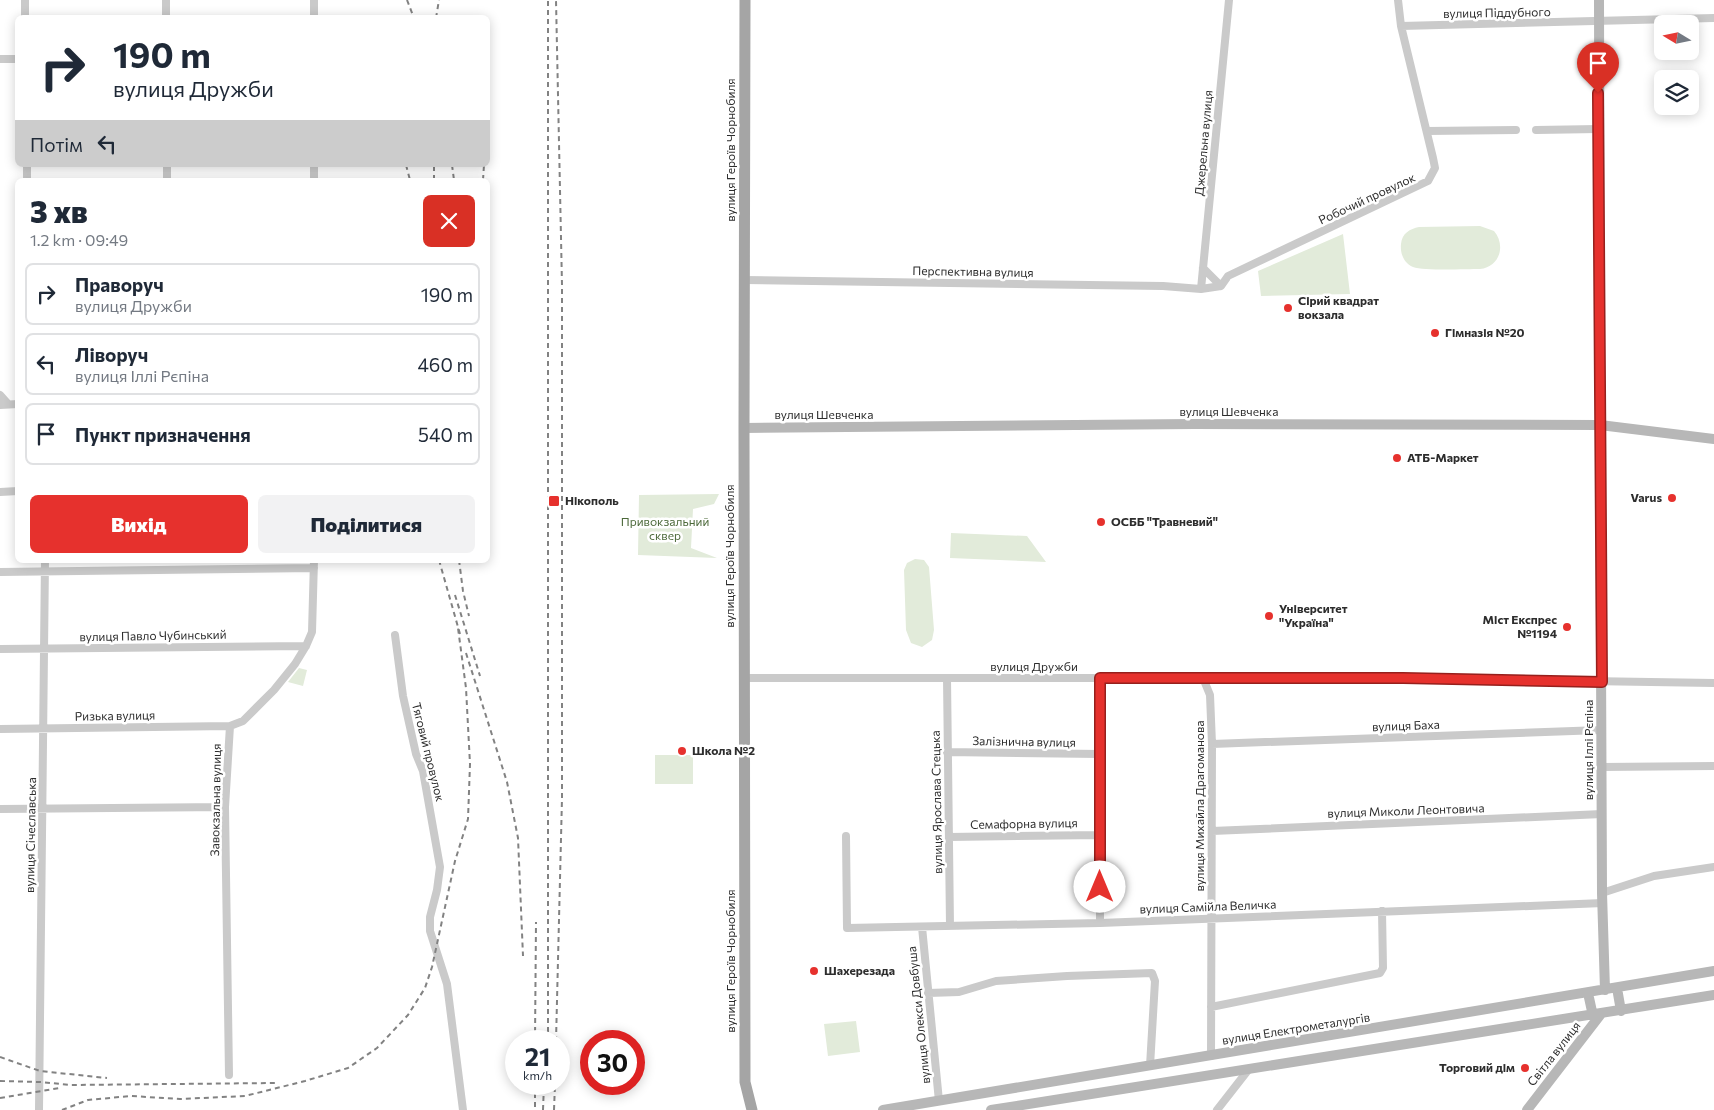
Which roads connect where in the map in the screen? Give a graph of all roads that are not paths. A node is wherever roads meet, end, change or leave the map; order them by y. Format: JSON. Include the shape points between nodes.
{"nodes":[{"id":1,"x":25,"y":0,"type":"edge"},
{"id":2,"x":166,"y":0,"type":"edge"},
{"id":3,"x":314,"y":0,"type":"edge"},
{"id":4,"x":745,"y":0,"type":"edge"},
{"id":5,"x":1229,"y":0,"type":"edge"},
{"id":6,"x":1398,"y":0,"type":"edge"},
{"id":7,"x":1599,"y":0,"type":"edge"},
{"id":8,"x":25,"y":15,"type":"edge"},
{"id":9,"x":166,"y":15,"type":"edge"},
{"id":10,"x":314,"y":15,"type":"edge"},
{"id":11,"x":1714,"y":18,"type":"edge"},
{"id":12,"x":1599,"y":22,"type":"junction"},
{"id":13,"x":1401,"y":26,"type":"junction"},
{"id":14,"x":0,"y":59,"type":"edge"},
{"id":15,"x":15,"y":59,"type":"edge"},
{"id":16,"x":1598,"y":129,"type":"junction"},
{"id":17,"x":1516,"y":130,"type":"dead end"},
{"id":18,"x":1536,"y":130,"type":"dead end"},
{"id":19,"x":1427,"y":131,"type":"junction"},
{"id":20,"x":1203,"y":268,"type":"junction"},
{"id":21,"x":744,"y":280,"type":"junction"},
{"id":22,"x":1221,"y":286,"type":"junction"},
{"id":23,"x":1201,"y":289,"type":"junction"},
{"id":24,"x":0,"y":395,"type":"edge"},
{"id":25,"x":4,"y":404,"type":"edge"},
{"id":26,"x":1600,"y":425,"type":"junction"},
{"id":27,"x":744,"y":428,"type":"junction"},
{"id":28,"x":1714,"y":439,"type":"edge"},
{"id":29,"x":15,"y":491,"type":"edge"},
{"id":30,"x":0,"y":492,"type":"edge"},
{"id":31,"x":45,"y":563,"type":"edge"},
{"id":32,"x":314,"y":564,"type":"edge"},
{"id":33,"x":45,"y":570,"type":"junction"},
{"id":34,"x":0,"y":572,"type":"edge"},
{"id":35,"x":395,"y":635,"type":"dead end"},
{"id":36,"x":306,"y":646,"type":"junction"},
{"id":37,"x":43,"y":648,"type":"junction"},
{"id":38,"x":0,"y":649,"type":"edge"},
{"id":39,"x":745,"y":678,"type":"junction"},
{"id":40,"x":947,"y":678,"type":"junction"},
{"id":41,"x":1100,"y":678,"type":"junction"},
{"id":42,"x":1203,"y":678,"type":"junction"},
{"id":43,"x":1602,"y":682,"type":"junction"},
{"id":44,"x":1714,"y":683,"type":"edge"},
{"id":45,"x":230,"y":726,"type":"junction"},
{"id":46,"x":43,"y":728,"type":"junction"},
{"id":47,"x":0,"y":729,"type":"edge"},
{"id":48,"x":1602,"y":730,"type":"junction"},
{"id":49,"x":1212,"y":744,"type":"junction"},
{"id":50,"x":948,"y":752,"type":"junction"},
{"id":51,"x":1100,"y":754,"type":"junction"},
{"id":52,"x":1714,"y":766,"type":"edge"},
{"id":53,"x":1602,"y":767,"type":"junction"},
{"id":54,"x":225,"y":807,"type":"junction"},
{"id":55,"x":0,"y":809,"type":"edge"},
{"id":56,"x":43,"y":809,"type":"junction"},
{"id":57,"x":1602,"y":814,"type":"junction"},
{"id":58,"x":1212,"y":831,"type":"junction"},
{"id":59,"x":1100,"y":835,"type":"junction"},
{"id":60,"x":846,"y":836,"type":"dead end"},
{"id":61,"x":949,"y":837,"type":"junction"},
{"id":62,"x":1714,"y":867,"type":"edge"},
{"id":63,"x":1602,"y":898,"type":"junction"},
{"id":64,"x":1382,"y":911,"type":"junction"},
{"id":65,"x":1212,"y":917,"type":"junction"},
{"id":66,"x":1100,"y":923,"type":"junction"},
{"id":67,"x":950,"y":926,"type":"junction"},
{"id":68,"x":922,"y":927,"type":"junction"},
{"id":69,"x":1714,"y":971,"type":"edge"},
{"id":70,"x":1617,"y":988,"type":"junction"},
{"id":71,"x":1605,"y":990,"type":"junction"},
{"id":72,"x":928,"y":993,"type":"junction"},
{"id":73,"x":1588,"y":993,"type":"junction"},
{"id":74,"x":1714,"y":995,"type":"edge"},
{"id":75,"x":1212,"y":1006,"type":"junction"},
{"id":76,"x":1622,"y":1010,"type":"junction"},
{"id":77,"x":1597,"y":1015,"type":"junction"},
{"id":78,"x":1211,"y":1056,"type":"junction"},
{"id":79,"x":1150,"y":1066,"type":"junction"},
{"id":80,"x":1249,"y":1069,"type":"junction"},
{"id":81,"x":229,"y":1075,"type":"dead end"},
{"id":82,"x":939,"y":1101,"type":"junction"},
{"id":83,"x":895,"y":1109,"type":"edge"},
{"id":84,"x":39,"y":1110,"type":"edge"},
{"id":85,"x":463,"y":1110,"type":"edge"},
{"id":86,"x":752,"y":1110,"type":"edge"},
{"id":87,"x":883,"y":1110,"type":"edge"},
{"id":88,"x":991,"y":1110,"type":"edge"},
{"id":89,"x":1217,"y":1110,"type":"edge"},
{"id":90,"x":1527,"y":1110,"type":"edge"}],
"edges":[{"from":1,"to":8,"type":"street"},
{"from":2,"to":9,"type":"street"},
{"from":3,"to":10,"type":"street"},
{"from":4,"to":21,"type":"main road","name":"вулиця Героїв Чорнобиля"},
{"from":5,"to":20,"type":"street","name":"Джерельна вулиця"},
{"from":6,"to":13,"type":"street","name":"Робочий провулок"},
{"from":7,"to":12,"type":"street","name":"вулиця Іллі Рєпіна"},
{"from":11,"to":12,"type":"street","name":"вулиця Піддубного"},
{"from":12,"to":13,"type":"street","name":"вулиця Піддубного"},
{"from":12,"to":16,"type":"street","name":"вулиця Іллі Рєпіна"},
{"from":13,"to":19,"type":"street","name":"Робочий провулок"},
{"from":14,"to":15,"type":"street"},
{"from":16,"to":18,"type":"street"},
{"from":16,"to":26,"type":"street","name":"вулиця Іллі Рєпіна"},
{"from":17,"to":19,"type":"street"},
{"from":19,"to":22,"type":"street","name":"Робочий провулок","via":[[1435,168],[1428,182],[1228,276]]},
{"from":20,"to":22,"type":"street"},
{"from":20,"to":23,"type":"street","name":"Джерельна вулиця"},
{"from":21,"to":23,"type":"street","name":"Перспективна вулиця"},
{"from":21,"to":27,"type":"main road","name":"вулиця Героїв Чорнобиля"},
{"from":22,"to":23,"type":"street"},
{"from":24,"to":25,"type":"street"},
{"from":26,"to":27,"type":"street","name":"вулиця Шевченка"},
{"from":26,"to":28,"type":"street","name":"вулиця Шевченка"},
{"from":26,"to":43,"type":"street","name":"вулиця Іллі Рєпіна"},
{"from":27,"to":39,"type":"main road","name":"вулиця Героїв Чорнобиля"},
{"from":29,"to":30,"type":"street"},
{"from":31,"to":33,"type":"street","name":"вулиця Січеславська"},
{"from":32,"to":33,"type":"street"},
{"from":32,"to":36,"type":"street","via":[[312,632]]},
{"from":33,"to":34,"type":"street"},
{"from":33,"to":37,"type":"street","name":"вулиця Січеславська"},
{"from":35,"to":85,"type":"street","name":"Тяговий провулок","via":[[403,696],[423,771],[440,867],[430,931],[447,984]]},
{"from":36,"to":37,"type":"street","name":"вулиця Павло Чубинський"},
{"from":36,"to":45,"type":"street","via":[[274,690],[243,721]]},
{"from":37,"to":38,"type":"street","name":"вулиця Павло Чубинський"},
{"from":37,"to":46,"type":"street","name":"вулиця Січеславська"},
{"from":39,"to":40,"type":"street","name":"вулиця Дружби"},
{"from":39,"to":86,"type":"main road","name":"вулиця Героїв Чорнобиля","via":[[745,1082]]},
{"from":40,"to":41,"type":"street","name":"вулиця Дружби"},
{"from":40,"to":50,"type":"street","name":"вулиця Ярослава Стецька"},
{"from":41,"to":42,"type":"street","name":"вулиця Дружби"},
{"from":41,"to":51,"type":"street"},
{"from":42,"to":43,"type":"street","name":"вулиця Дружби"},
{"from":42,"to":49,"type":"street","name":"вулиця Михайла Драгоманова","via":[[1210,695]]},
{"from":43,"to":44,"type":"street","name":"вулиця Дружби"},
{"from":43,"to":48,"type":"street","name":"вулиця Іллі Рєпіна"},
{"from":45,"to":46,"type":"street","name":"Ризька вулиця"},
{"from":45,"to":54,"type":"street","name":"Завокзальна вулиця"},
{"from":46,"to":47,"type":"street","name":"Ризька вулиця"},
{"from":46,"to":56,"type":"street","name":"вулиця Січеславська"},
{"from":48,"to":49,"type":"street","name":"вулиця Баха"},
{"from":48,"to":53,"type":"street","name":"вулиця Іллі Рєпіна"},
{"from":49,"to":58,"type":"street","name":"вулиця Михайла Драгоманова"},
{"from":50,"to":51,"type":"street","name":"Залізнична вулиця"},
{"from":50,"to":61,"type":"street","name":"вулиця Ярослава Стецька"},
{"from":51,"to":59,"type":"street"},
{"from":52,"to":53,"type":"street"},
{"from":53,"to":57,"type":"street","name":"вулиця Іллі Рєпіна"},
{"from":54,"to":56,"type":"street"},
{"from":54,"to":81,"type":"street","name":"Завокзальна вулиця"},
{"from":55,"to":56,"type":"street"},
{"from":56,"to":84,"type":"street","name":"вулиця Січеславська"},
{"from":57,"to":58,"type":"street","name":"вулиця Миколи Леонтовича"},
{"from":57,"to":63,"type":"street","name":"вулиця Іллі Рєпіна"},
{"from":58,"to":65,"type":"street","name":"вулиця Михайла Драгоманова"},
{"from":59,"to":61,"type":"street","name":"Семафорна вулиця"},
{"from":59,"to":66,"type":"street"},
{"from":60,"to":68,"type":"street","name":"вулиця Самійла Величка","via":[[847,928]]},
{"from":61,"to":67,"type":"street","name":"вулиця Ярослава Стецька"},
{"from":62,"to":63,"type":"street","name":"вулиця Самійла Величка","via":[[1654,876]]},
{"from":63,"to":64,"type":"street","name":"вулиця Самійла Величка"},
{"from":63,"to":71,"type":"street","name":"вулиця Іллі Рєпіна"},
{"from":64,"to":65,"type":"street","name":"вулиця Самійла Величка"},
{"from":64,"to":75,"type":"street","via":[[1383,968],[1380,974]]},
{"from":65,"to":66,"type":"street","name":"вулиця Самійла Величка"},
{"from":65,"to":75,"type":"street","name":"вулиця Михайла Драгоманова"},
{"from":66,"to":67,"type":"street","name":"вулиця Самійла Величка"},
{"from":67,"to":68,"type":"street","name":"вулиця Самійла Величка"},
{"from":68,"to":72,"type":"street","name":"вулиця Олекси Довбуша"},
{"from":69,"to":70,"type":"street","name":"вулиця Електрометалургів"},
{"from":70,"to":71,"type":"street","name":"вулиця Електрометалургів"},
{"from":70,"to":76,"type":"street"},
{"from":71,"to":73,"type":"street","name":"вулиця Електрометалургів"},
{"from":72,"to":79,"type":"street","via":[[960,992],[996,981],[1152,973],[1155,981]]},
{"from":72,"to":82,"type":"street","name":"вулиця Олекси Довбуша"},
{"from":73,"to":77,"type":"street"},
{"from":73,"to":78,"type":"street","name":"вулиця Електрометалургів"},
{"from":74,"to":76,"type":"street"},
{"from":75,"to":78,"type":"street","name":"вулиця Михайла Драгоманова"},
{"from":76,"to":77,"type":"street"},
{"from":77,"to":80,"type":"street"},
{"from":77,"to":90,"type":"street","name":"Світла вулиця"},
{"from":78,"to":79,"type":"street","name":"вулиця Електрометалургів"},
{"from":79,"to":82,"type":"street","name":"вулиця Електрометалургів"},
{"from":80,"to":88,"type":"street"},
{"from":80,"to":89,"type":"street"},
{"from":82,"to":83,"type":"street","name":"вулиця Електрометалургів"},
{"from":83,"to":87,"type":"street","name":"вулиця Електрометалургів"}]}
